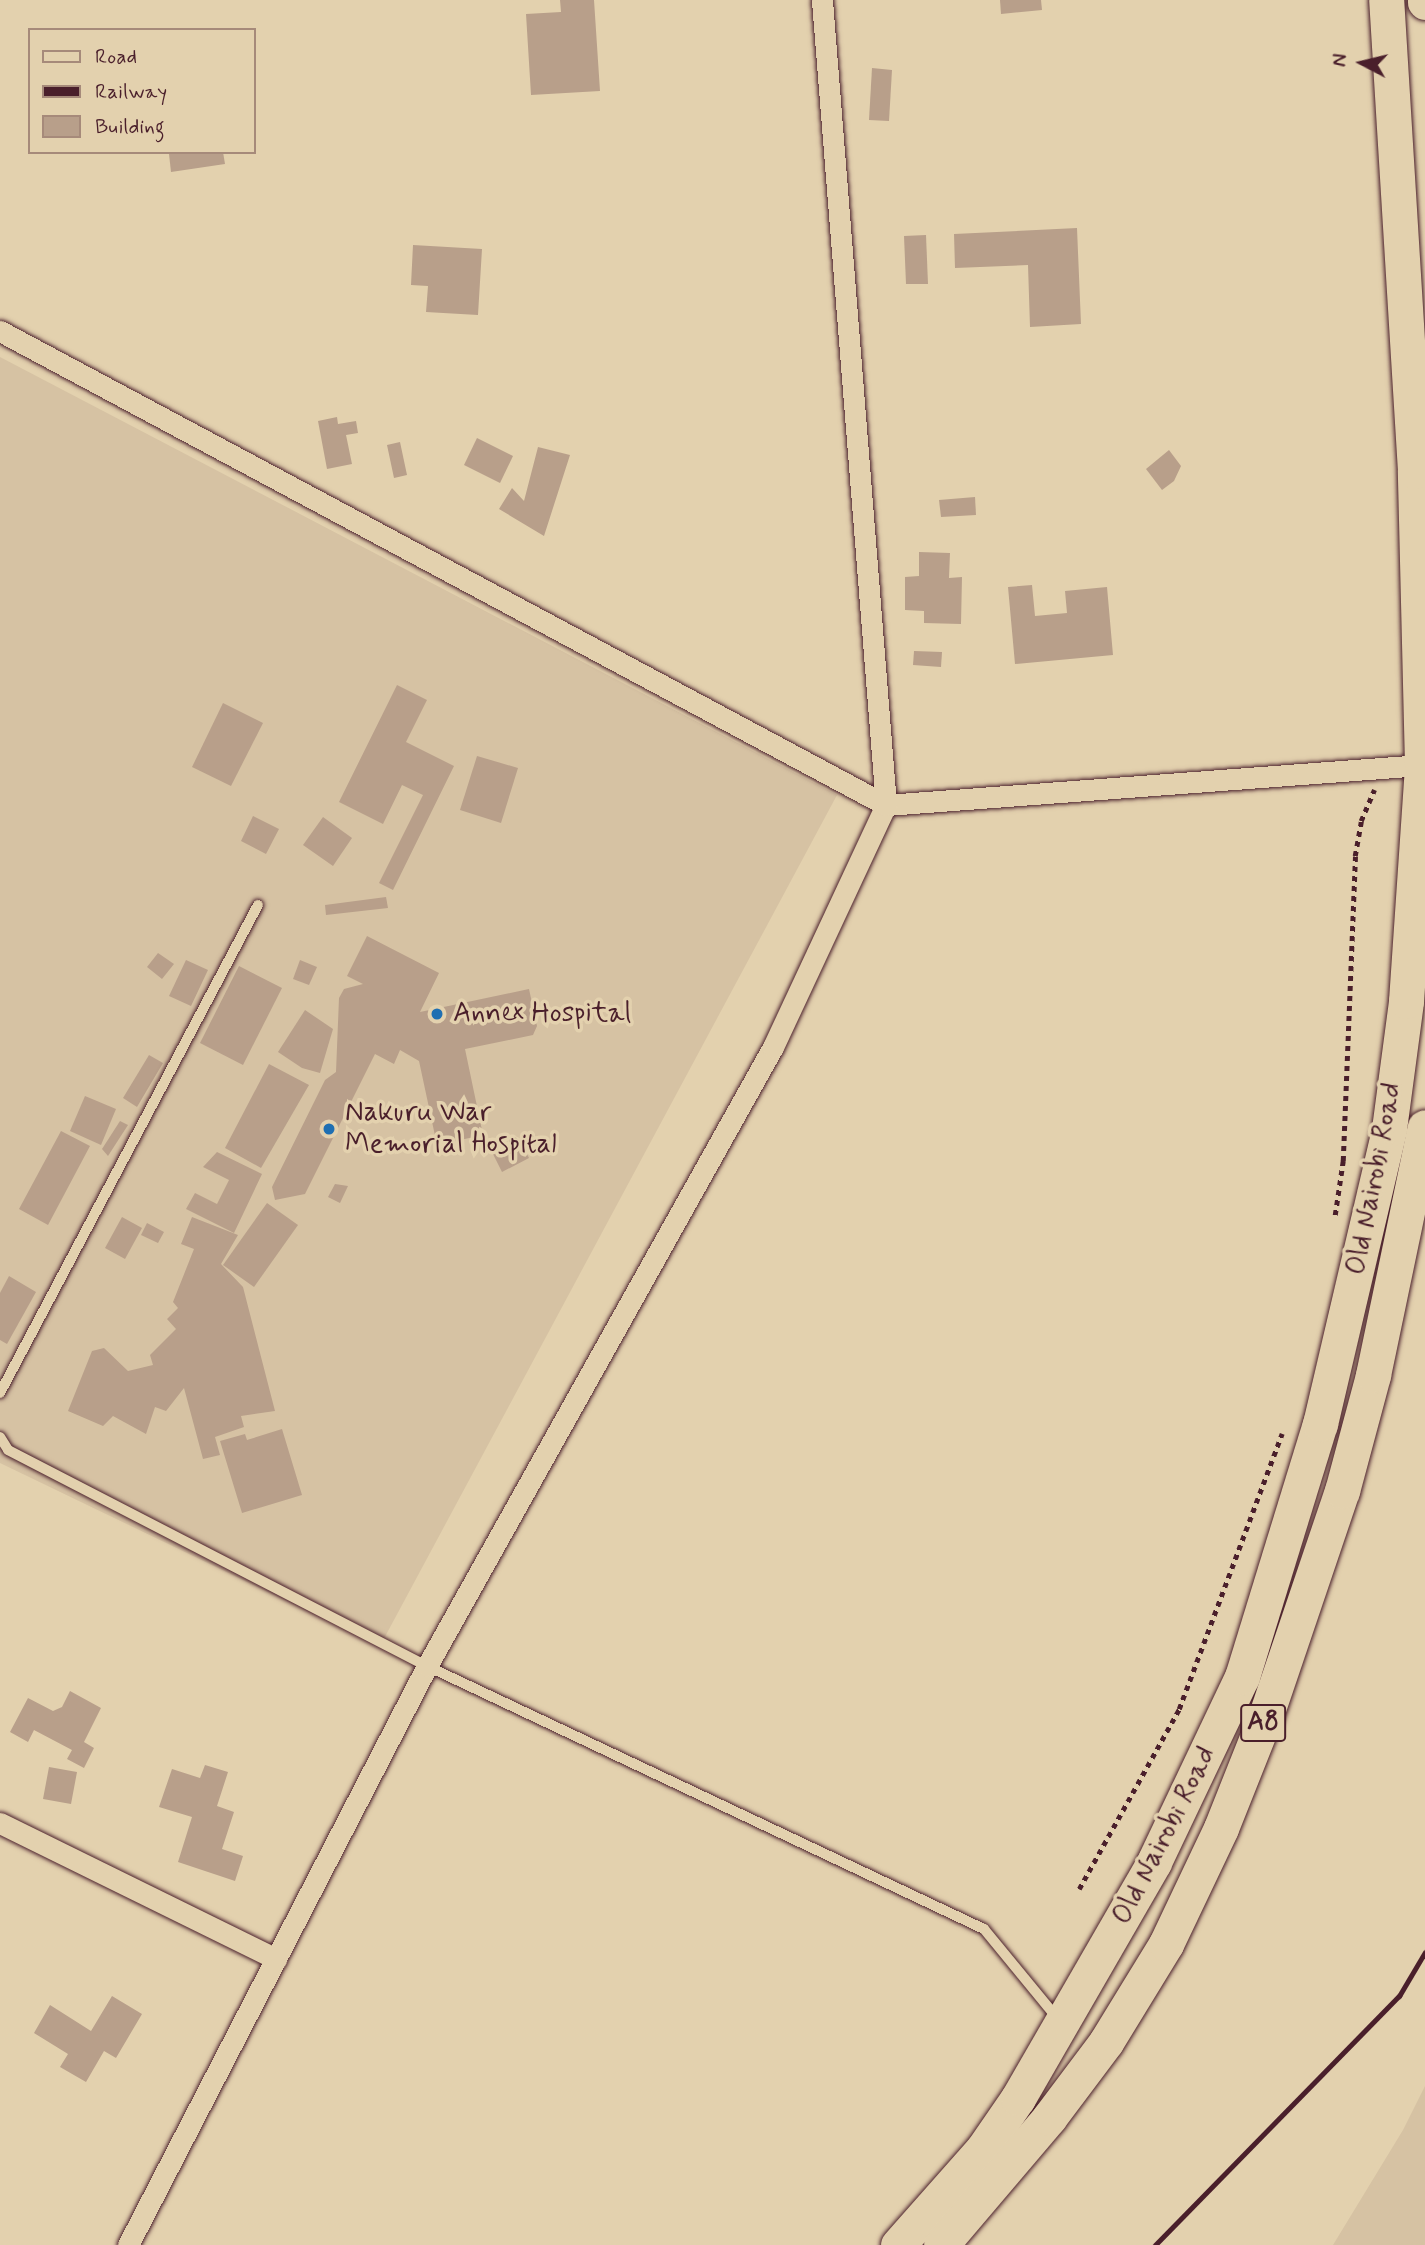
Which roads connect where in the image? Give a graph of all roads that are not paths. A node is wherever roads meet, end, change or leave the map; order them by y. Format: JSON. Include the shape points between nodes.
{"nodes":[{"id":1,"x":822,"y":0,"type":"edge"},
{"id":2,"x":1386,"y":0,"type":"edge"},
{"id":3,"x":0,"y":331,"type":"edge"},
{"id":4,"x":1422,"y":765,"type":"junction"},
{"id":5,"x":886,"y":805,"type":"junction"},
{"id":6,"x":258,"y":905,"type":"dead end"},
{"id":7,"x":1425,"y":1128,"type":"edge"},
{"id":8,"x":0,"y":1393,"type":"edge"},
{"id":9,"x":0,"y":1437,"type":"edge"},
{"id":10,"x":427,"y":1666,"type":"junction"},
{"id":11,"x":0,"y":1823,"type":"edge"},
{"id":12,"x":276,"y":1959,"type":"junction"},
{"id":13,"x":1063,"y":2025,"type":"junction"},
{"id":14,"x":128,"y":2245,"type":"edge"},
{"id":15,"x":898,"y":2245,"type":"edge"},
{"id":16,"x":941,"y":2245,"type":"edge"}],
"edges":[{"from":1,"to":5,"type":"street"},
{"from":2,"to":4,"type":"highway","name":"Old Nairobi Road","number":"A8","via":[[1415,471]]},
{"from":3,"to":5,"type":"street"},
{"from":4,"to":5,"type":"street"},
{"from":4,"to":13,"type":"highway","name":"Old Nairobi Road","number":"A8","via":[[1406,1001],[1389,1129],[1305,1476],[1242,1677],[1184,1808]]},
{"from":5,"to":10,"type":"street","via":[[773,1047]]},
{"from":6,"to":8,"type":"lane"},
{"from":7,"to":16,"type":"highway","name":"Old Nairobi Road","number":"A8","via":[[1373,1375],[1342,1491],[1266,1715],[1221,1828],[1166,1944],[1106,2042],[1049,2118]]},
{"from":9,"to":10,"type":"lane","via":[[8,1450]]},
{"from":10,"to":12,"type":"street"},
{"from":10,"to":13,"type":"lane","via":[[984,1929]]},
{"from":11,"to":12,"type":"street"},
{"from":12,"to":14,"type":"street"},
{"from":13,"to":15,"type":"highway","name":"Old Nairobi Road","number":"A8","via":[[983,2149]]}]}
